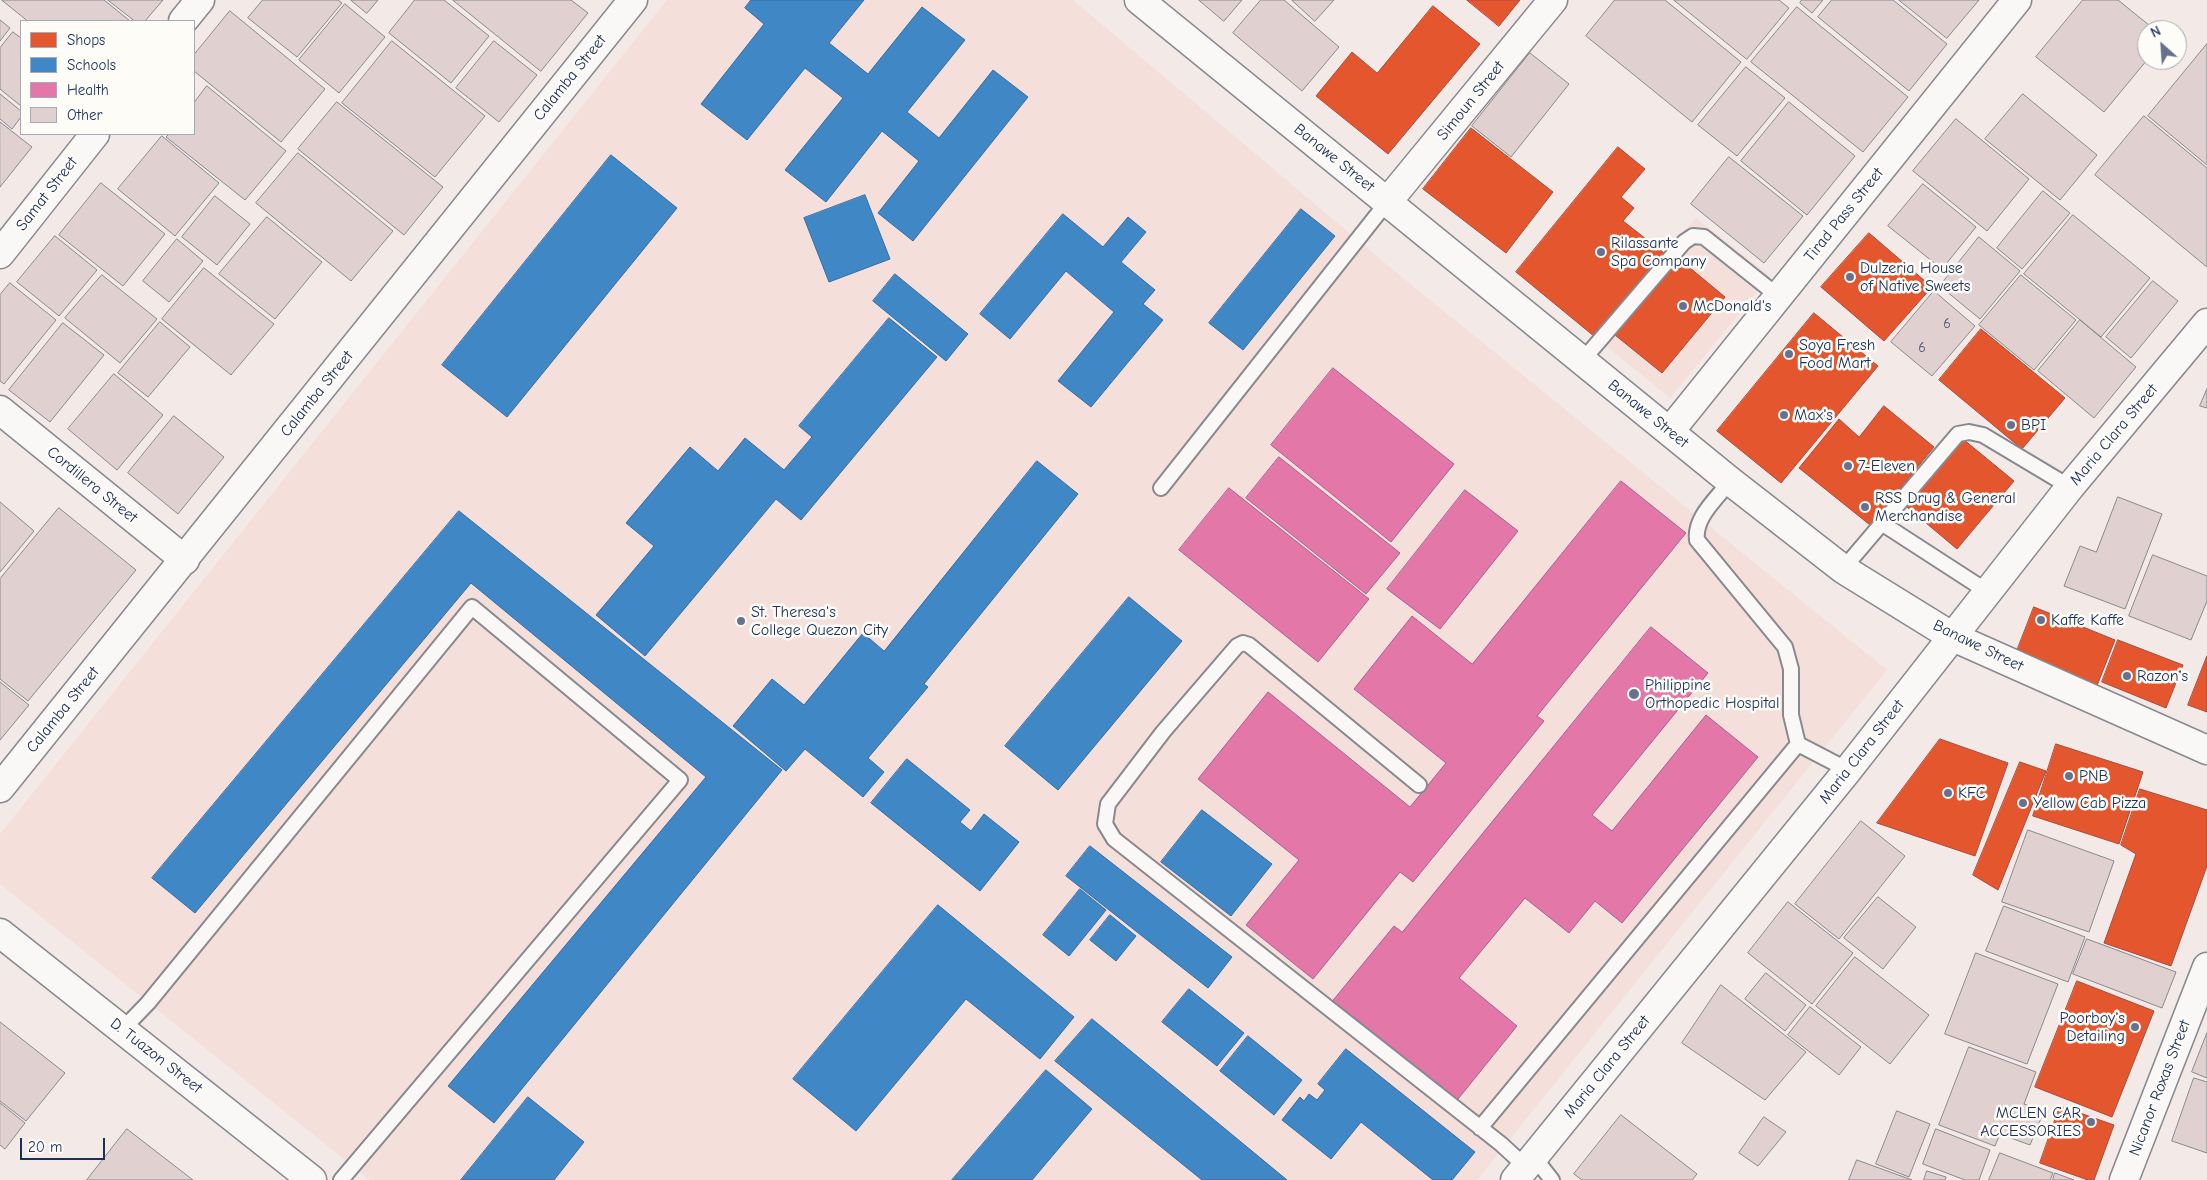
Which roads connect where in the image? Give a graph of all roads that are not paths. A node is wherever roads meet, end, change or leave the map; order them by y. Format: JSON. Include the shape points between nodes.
{"nodes":[{"id":1,"x":200,"y":0,"type":"edge"},
{"id":2,"x":633,"y":0,"type":"edge"},
{"id":3,"x":1138,"y":0,"type":"edge"},
{"id":4,"x":1553,"y":0,"type":"edge"},
{"id":5,"x":2018,"y":0,"type":"edge"},
{"id":6,"x":185,"y":20,"type":"edge"},
{"id":7,"x":94,"y":135,"type":"edge"},
{"id":8,"x":1388,"y":201,"type":"junction"},
{"id":9,"x":0,"y":254,"type":"edge"},
{"id":10,"x":1778,"y":296,"type":"junction"},
{"id":11,"x":2207,"y":323,"type":"edge"},
{"id":12,"x":1582,"y":361,"type":"junction"},
{"id":13,"x":0,"y":410,"type":"edge"},
{"id":14,"x":1670,"y":431,"type":"junction"},
{"id":15,"x":1730,"y":481,"type":"junction"},
{"id":16,"x":2070,"y":487,"type":"junction"},
{"id":17,"x":1161,"y":488,"type":"dead end"},
{"id":18,"x":1883,"y":524,"type":"junction"},
{"id":19,"x":185,"y":560,"type":"junction"},
{"id":20,"x":1843,"y":569,"type":"junction"},
{"id":21,"x":1988,"y":592,"type":"junction"},
{"id":22,"x":1953,"y":637,"type":"junction"},
{"id":23,"x":1798,"y":744,"type":"junction"},
{"id":24,"x":2207,"y":750,"type":"edge"},
{"id":25,"x":1848,"y":770,"type":"junction"},
{"id":26,"x":1419,"y":785,"type":"dead end"},
{"id":27,"x":0,"y":788,"type":"edge"},
{"id":28,"x":0,"y":933,"type":"edge"},
{"id":29,"x":2207,"y":968,"type":"edge"},
{"id":30,"x":122,"y":1030,"type":"junction"},
{"id":31,"x":1480,"y":1128,"type":"junction"},
{"id":32,"x":1525,"y":1168,"type":"edge"},
{"id":33,"x":312,"y":1180,"type":"edge"},
{"id":34,"x":341,"y":1180,"type":"edge"},
{"id":35,"x":1552,"y":1180,"type":"edge"},
{"id":36,"x":2124,"y":1180,"type":"edge"}],
"edges":[{"from":1,"to":6,"type":"street"},
{"from":2,"to":19,"type":"street","name":"Calamba Street"},
{"from":3,"to":8,"type":"street","name":"Banawe Street"},
{"from":4,"to":8,"type":"street","name":"Simoun Street"},
{"from":5,"to":10,"type":"street","name":"Tirad Pass Street"},
{"from":7,"to":9,"type":"street","name":"Samat Street"},
{"from":8,"to":12,"type":"street","name":"Banawe Street"},
{"from":8,"to":17,"type":"lane"},
{"from":10,"to":12,"type":"lane","via":[[1704,237],[1693,236],[1684,242]]},
{"from":10,"to":14,"type":"street","name":"Tirad Pass Street"},
{"from":11,"to":16,"type":"street","name":"Maria Clara Street"},
{"from":12,"to":14,"type":"street","name":"Banawe Street"},
{"from":13,"to":19,"type":"street","name":"Cordillera Street"},
{"from":14,"to":15,"type":"street","name":"Banawe Street"},
{"from":15,"to":20,"type":"street","name":"Banawe Street"},
{"from":15,"to":23,"type":"lane","via":[[1701,517],[1697,540],[1785,647],[1791,669],[1791,715]]},
{"from":16,"to":18,"type":"lane","via":[[1983,436],[1969,432],[1958,434]]},
{"from":16,"to":21,"type":"street","name":"Maria Clara Street"},
{"from":18,"to":20,"type":"lane"},
{"from":18,"to":21,"type":"lane"},
{"from":19,"to":27,"type":"street","name":"Calamba Street"},
{"from":20,"to":22,"type":"street","name":"Banawe Street"},
{"from":21,"to":22,"type":"street","name":"Maria Clara Street"},
{"from":22,"to":24,"type":"street","name":"Banawe Street"},
{"from":22,"to":25,"type":"street","name":"Maria Clara Street"},
{"from":23,"to":25,"type":"lane"},
{"from":23,"to":31,"type":"lane"},
{"from":25,"to":32,"type":"street","name":"Maria Clara Street"},
{"from":26,"to":31,"type":"lane","via":[[1243,643],[1163,732],[1108,804],[1105,824],[1114,839]]},
{"from":28,"to":30,"type":"street","name":"D. Tuazon Street"},
{"from":29,"to":36,"type":"street","name":"Nicanor Roxas Street"},
{"from":30,"to":33,"type":"street","name":"D. Tuazon Street"},
{"from":30,"to":34,"type":"lane","via":[[148,1003],[472,607],[680,780]]},
{"from":31,"to":32,"type":"lane"},
{"from":32,"to":35,"type":"lane"}]}
